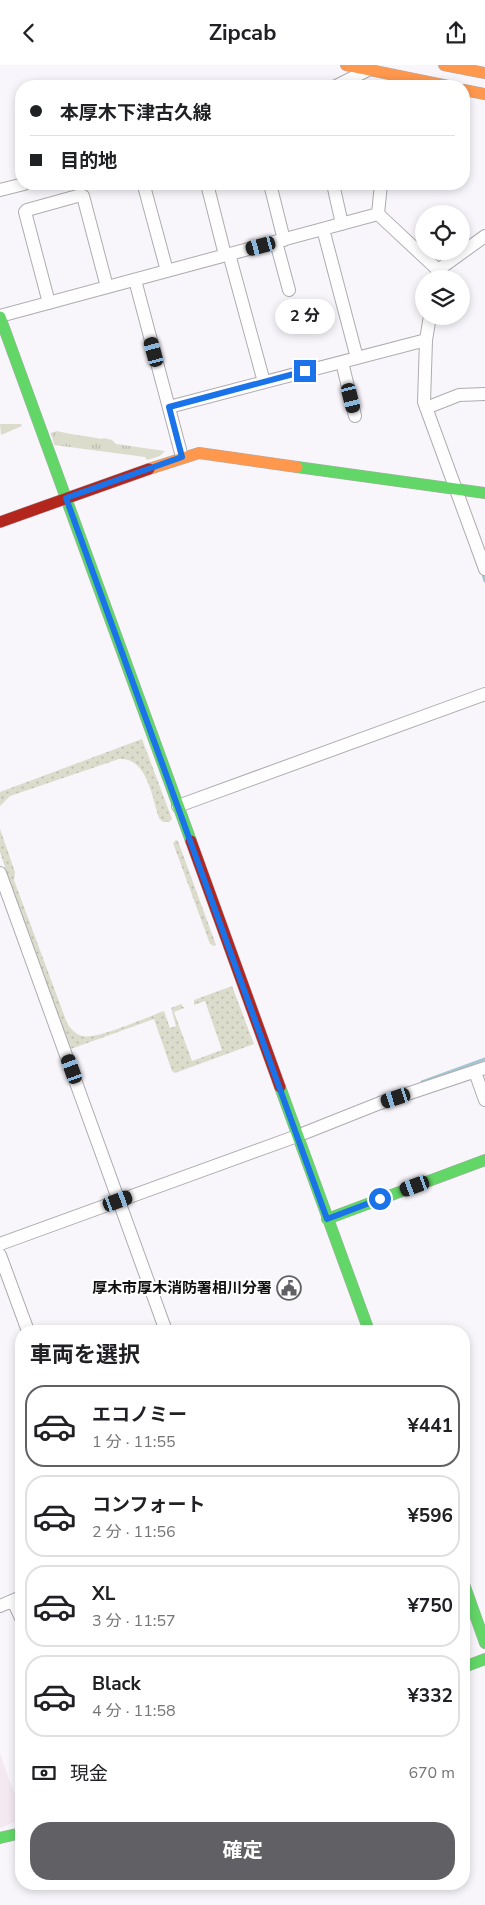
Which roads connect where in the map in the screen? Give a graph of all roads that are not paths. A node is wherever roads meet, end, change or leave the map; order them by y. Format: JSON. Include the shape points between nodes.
{"nodes":[{"id":1,"x":346,"y":65,"type":"edge"},
{"id":2,"x":444,"y":65,"type":"edge"},
{"id":3,"x":368,"y":70,"type":"junction"},
{"id":4,"x":485,"y":73,"type":"edge"},
{"id":5,"x":348,"y":80,"type":"edge"},
{"id":6,"x":394,"y":80,"type":"edge"},
{"id":7,"x":470,"y":90,"type":"edge"},
{"id":8,"x":485,"y":94,"type":"edge"},
{"id":9,"x":15,"y":186,"type":"edge"},
{"id":10,"x":0,"y":190,"type":"edge"},
{"id":11,"x":145,"y":190,"type":"edge"},
{"id":12,"x":209,"y":190,"type":"edge"},
{"id":13,"x":271,"y":190,"type":"edge"},
{"id":14,"x":334,"y":190,"type":"edge"},
{"id":15,"x":380,"y":190,"type":"edge"},
{"id":16,"x":378,"y":214,"type":"junction"},
{"id":17,"x":342,"y":224,"type":"junction"},
{"id":18,"x":323,"y":229,"type":"junction"},
{"id":19,"x":485,"y":236,"type":"edge"},
{"id":20,"x":280,"y":241,"type":"junction"},
{"id":21,"x":227,"y":255,"type":"junction"},
{"id":22,"x":433,"y":270,"type":"edge"},
{"id":23,"x":442,"y":270,"type":"edge"},
{"id":24,"x":167,"y":271,"type":"junction"},
{"id":25,"x":135,"y":280,"type":"junction"},
{"id":26,"x":107,"y":287,"type":"junction"},
{"id":27,"x":289,"y":290,"type":"dead end"},
{"id":28,"x":49,"y":303,"type":"junction"},
{"id":29,"x":0,"y":317,"type":"edge"},
{"id":30,"x":428,"y":325,"type":"edge"},
{"id":31,"x":426,"y":339,"type":"junction"},
{"id":32,"x":357,"y":358,"type":"junction"},
{"id":33,"x":342,"y":362,"type":"junction"},
{"id":34,"x":264,"y":382,"type":"junction"},
{"id":35,"x":485,"y":394,"type":"edge"},
{"id":36,"x":169,"y":407,"type":"junction"},
{"id":37,"x":426,"y":408,"type":"junction"},
{"id":38,"x":355,"y":416,"type":"dead end"},
{"id":39,"x":182,"y":457,"type":"junction"},
{"id":40,"x":456,"y":489,"type":"junction"},
{"id":41,"x":485,"y":493,"type":"edge"},
{"id":42,"x":66,"y":498,"type":"junction"},
{"id":43,"x":0,"y":522,"type":"edge"},
{"id":44,"x":485,"y":569,"type":"edge"},
{"id":45,"x":485,"y":694,"type":"edge"},
{"id":46,"x":178,"y":806,"type":"junction"},
{"id":47,"x":0,"y":873,"type":"edge"},
{"id":48,"x":480,"y":1070,"type":"edge"},
{"id":49,"x":485,"y":1100,"type":"edge"},
{"id":50,"x":297,"y":1136,"type":"junction"},
{"id":51,"x":485,"y":1160,"type":"edge"},
{"id":52,"x":117,"y":1197,"type":"junction"},
{"id":53,"x":327,"y":1219,"type":"junction"},
{"id":54,"x":0,"y":1244,"type":"edge"},
{"id":55,"x":0,"y":1255,"type":"edge"},
{"id":56,"x":26,"y":1325,"type":"edge"},
{"id":57,"x":164,"y":1325,"type":"edge"},
{"id":58,"x":367,"y":1325,"type":"edge"},
{"id":59,"x":15,"y":1600,"type":"edge"},
{"id":60,"x":470,"y":1601,"type":"edge"},
{"id":61,"x":0,"y":1606,"type":"edge"},
{"id":62,"x":485,"y":1643,"type":"edge"},
{"id":63,"x":485,"y":1659,"type":"edge"},
{"id":64,"x":470,"y":1665,"type":"edge"},
{"id":65,"x":15,"y":1834,"type":"edge"},
{"id":66,"x":0,"y":1838,"type":"edge"}],
"edges":[{"from":1,"to":3,"type":"main road"},
{"from":2,"to":4,"type":"main road"},
{"from":3,"to":5,"type":"street"},
{"from":3,"to":6,"type":"main road"},
{"from":7,"to":8,"type":"main road"},
{"from":9,"to":10,"type":"street"},
{"from":11,"to":24,"type":"street"},
{"from":12,"to":21,"type":"street"},
{"from":13,"to":20,"type":"street"},
{"from":14,"to":17,"type":"street"},
{"from":15,"to":16,"type":"street"},
{"from":16,"to":17,"type":"street"},
{"from":16,"to":22,"type":"street"},
{"from":17,"to":18,"type":"street"},
{"from":18,"to":20,"type":"street"},
{"from":18,"to":32,"type":"street"},
{"from":19,"to":23,"type":"street"},
{"from":20,"to":21,"type":"street"},
{"from":20,"to":27,"type":"street"},
{"from":21,"to":24,"type":"street"},
{"from":21,"to":34,"type":"street"},
{"from":24,"to":25,"type":"street"},
{"from":25,"to":26,"type":"street"},
{"from":25,"to":36,"type":"street"},
{"from":26,"to":28,"type":"street"},
{"from":26,"to":28,"type":"street","via":[[83,196],[26,210]]},
{"from":28,"to":29,"type":"street"},
{"from":29,"to":42,"type":"main road"},
{"from":30,"to":31,"type":"street"},
{"from":31,"to":32,"type":"street"},
{"from":31,"to":37,"type":"street"},
{"from":32,"to":33,"type":"street"},
{"from":33,"to":34,"type":"street"},
{"from":33,"to":38,"type":"street"},
{"from":34,"to":36,"type":"street"},
{"from":35,"to":37,"type":"street","via":[[459,395]]},
{"from":36,"to":39,"type":"street"},
{"from":37,"to":40,"type":"street"},
{"from":39,"to":40,"type":"main road","via":[[199,453]]},
{"from":39,"to":42,"type":"main road"},
{"from":40,"to":41,"type":"main road"},
{"from":40,"to":44,"type":"street"},
{"from":42,"to":43,"type":"main road"},
{"from":42,"to":46,"type":"main road"},
{"from":45,"to":46,"type":"street"},
{"from":46,"to":50,"type":"main road"},
{"from":47,"to":52,"type":"street"},
{"from":48,"to":49,"type":"street"},
{"from":48,"to":50,"type":"street","via":[[380,1103]]},
{"from":50,"to":52,"type":"street"},
{"from":50,"to":53,"type":"main road"},
{"from":51,"to":53,"type":"main road"},
{"from":52,"to":54,"type":"street"},
{"from":52,"to":57,"type":"street"},
{"from":53,"to":58,"type":"main road"},
{"from":55,"to":56,"type":"street"},
{"from":59,"to":61,"type":"street"},
{"from":60,"to":62,"type":"main road"},
{"from":63,"to":64,"type":"main road"},
{"from":65,"to":66,"type":"main road"}]}
